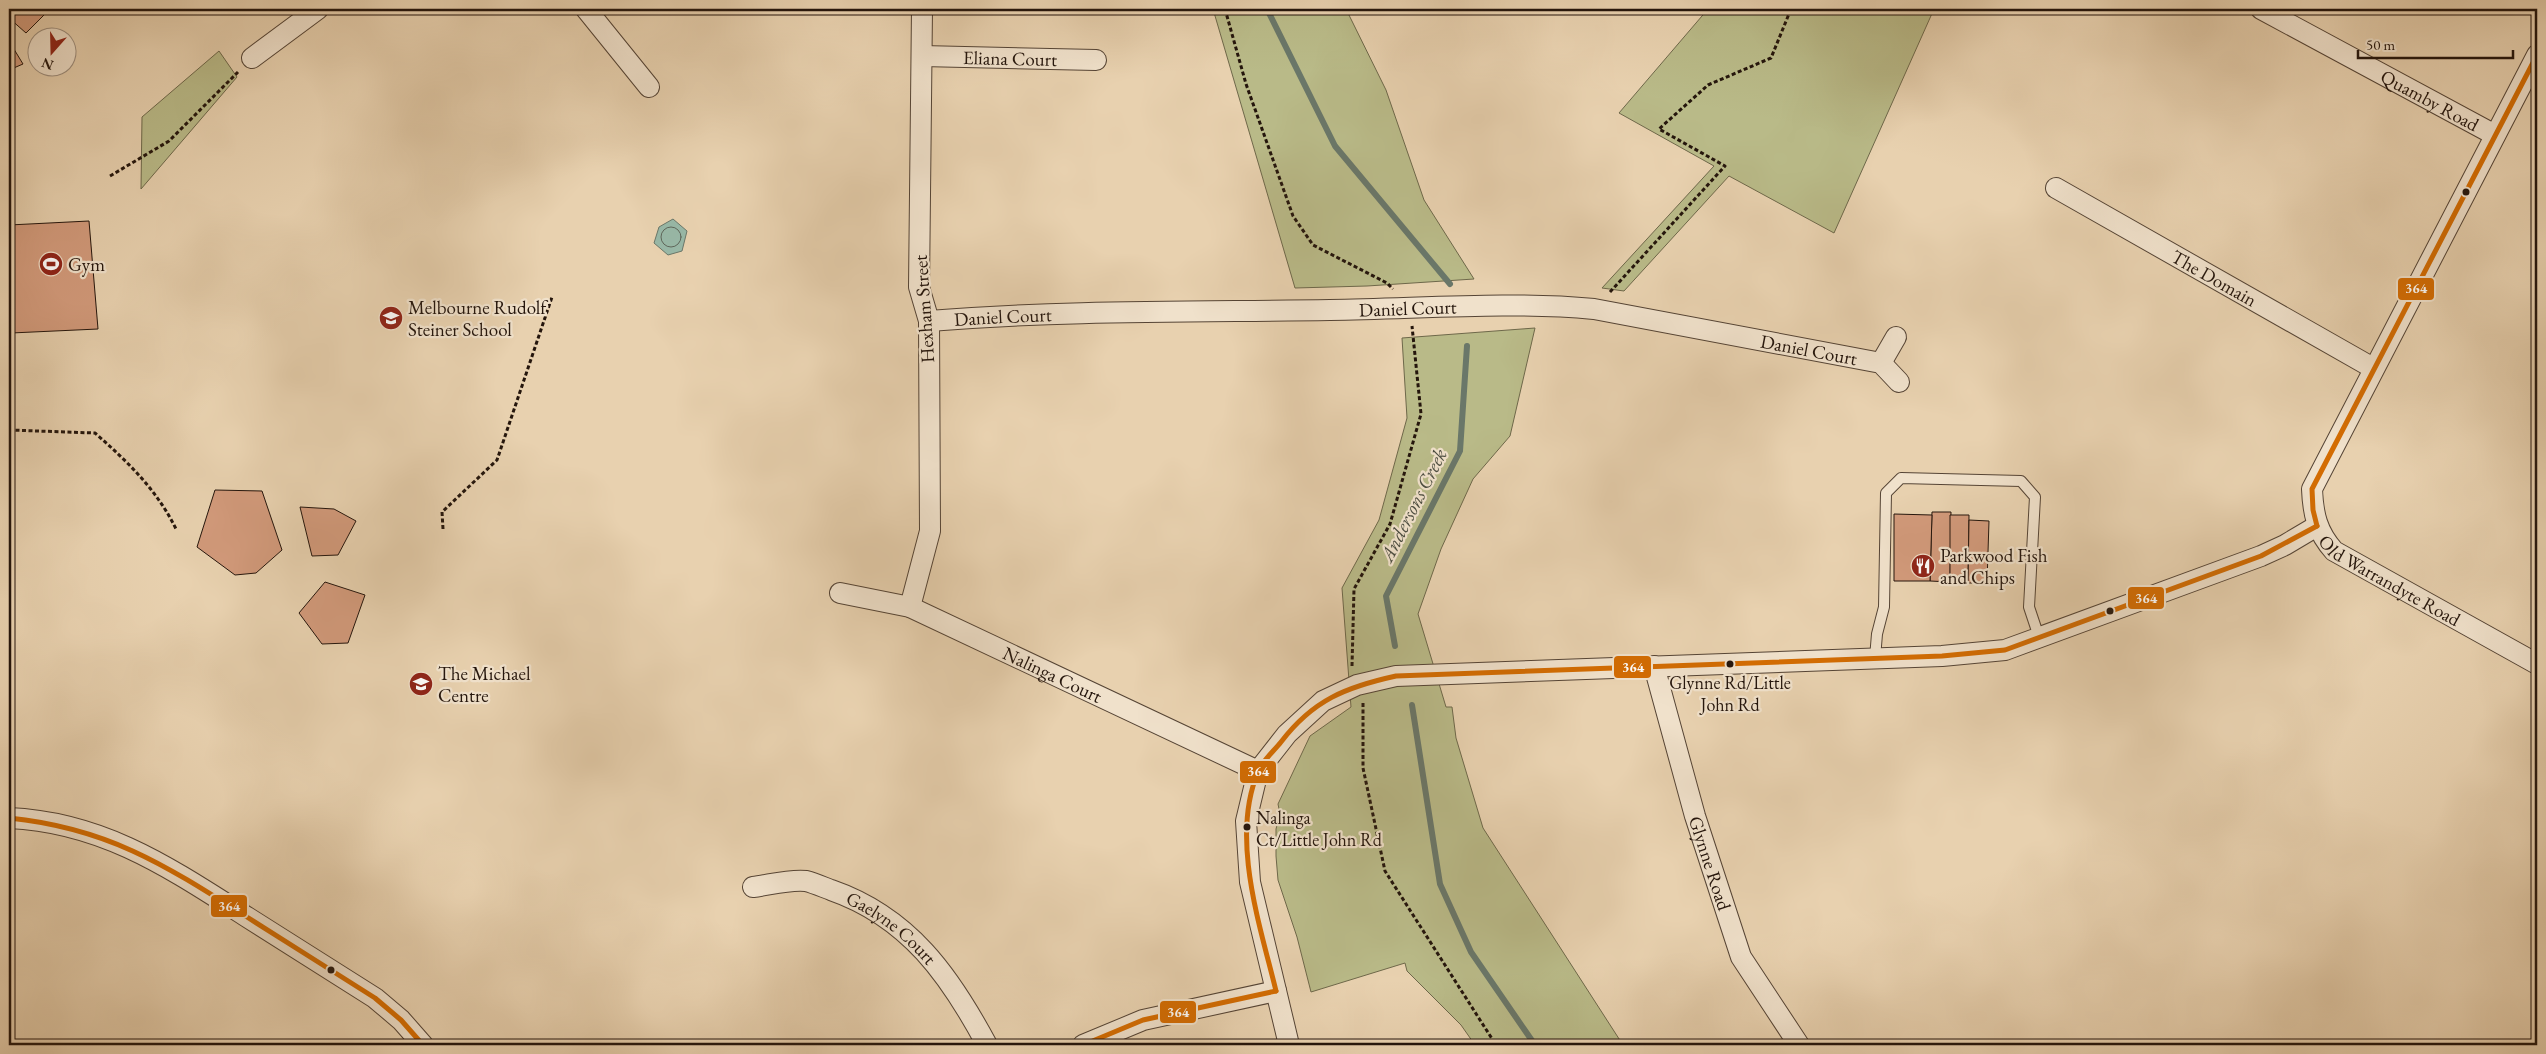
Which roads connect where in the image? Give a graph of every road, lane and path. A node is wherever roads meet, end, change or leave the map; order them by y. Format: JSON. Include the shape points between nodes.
{"nodes":[{"id":1,"x":318,"y":9,"type":"edge"},
{"id":2,"x":586,"y":9,"type":"edge"},
{"id":3,"x":922,"y":9,"type":"edge"},
{"id":4,"x":1225,"y":9,"type":"edge"},
{"id":5,"x":1791,"y":9,"type":"edge"},
{"id":6,"x":2261,"y":9,"type":"edge"},
{"id":7,"x":2537,"y":55,"type":"edge"},
{"id":8,"x":922,"y":56,"type":"junction"},
{"id":9,"x":252,"y":58,"type":"joint"},
{"id":10,"x":1096,"y":60,"type":"dead end"},
{"id":11,"x":649,"y":87,"type":"dead end"},
{"id":12,"x":2495,"y":135,"type":"junction"},
{"id":13,"x":110,"y":176,"type":"dead end"},
{"id":14,"x":2056,"y":188,"type":"dead end"},
{"id":15,"x":1397,"y":293,"type":"dead end"},
{"id":16,"x":552,"y":297,"type":"dead end"},
{"id":17,"x":1594,"y":309,"type":"junction"},
{"id":18,"x":929,"y":321,"type":"junction"},
{"id":19,"x":1412,"y":326,"type":"dead end"},
{"id":20,"x":1896,"y":337,"type":"dead end"},
{"id":21,"x":1881,"y":362,"type":"junction"},
{"id":22,"x":2373,"y":368,"type":"junction"},
{"id":23,"x":1899,"y":382,"type":"dead end"},
{"id":24,"x":9,"y":430,"type":"edge"},
{"id":25,"x":2317,"y":526,"type":"junction"},
{"id":26,"x":176,"y":529,"type":"dead end"},
{"id":27,"x":443,"y":529,"type":"dead end"},
{"id":28,"x":840,"y":593,"type":"dead end"},
{"id":29,"x":910,"y":607,"type":"junction"},
{"id":30,"x":2039,"y":637,"type":"junction"},
{"id":31,"x":1875,"y":658,"type":"junction"},
{"id":32,"x":2537,"y":664,"type":"edge"},
{"id":33,"x":1352,"y":666,"type":"dead end"},
{"id":34,"x":1654,"y":666,"type":"junction"},
{"id":35,"x":1363,"y":704,"type":"dead end"},
{"id":36,"x":1258,"y":771,"type":"junction"},
{"id":37,"x":9,"y":818,"type":"edge"},
{"id":38,"x":753,"y":887,"type":"dead end"},
{"id":39,"x":1276,"y":990,"type":"junction"},
{"id":40,"x":423,"y":1045,"type":"edge"},
{"id":41,"x":987,"y":1045,"type":"edge"},
{"id":42,"x":1083,"y":1045,"type":"edge"},
{"id":43,"x":1289,"y":1045,"type":"edge"},
{"id":44,"x":1496,"y":1045,"type":"edge"},
{"id":45,"x":1798,"y":1045,"type":"edge"}],
"edges":[{"from":1,"to":9,"type":"street"},
{"from":2,"to":11,"type":"street"},
{"from":3,"to":8,"type":"street","name":"Hexham Street"},
{"from":4,"to":15,"type":"path","via":[[1246,84],[1293,216],[1313,245],[1387,283]]},
{"from":5,"to":17,"type":"path","via":[[1771,58],[1708,85],[1659,129],[1725,166]]},
{"from":6,"to":12,"type":"street","name":"Quamby Road"},
{"from":7,"to":12,"type":"street","name":"Old Warrandyte Road"},
{"from":8,"to":10,"type":"street","name":"Eliana Court"},
{"from":8,"to":18,"type":"street","name":"Hexham Street","via":[[919,287]]},
{"from":9,"to":13,"type":"path","via":[[169,141]]},
{"from":12,"to":22,"type":"street","name":"Old Warrandyte Road"},
{"from":14,"to":22,"type":"street","name":"The Domain"},
{"from":16,"to":27,"type":"path","via":[[497,460],[442,512]]},
{"from":17,"to":18,"type":"street","name":"Daniel Court","via":[[1505,304],[1410,309],[1012,314]]},
{"from":17,"to":21,"type":"street","name":"Daniel Court"},
{"from":18,"to":29,"type":"street","name":"Hexham Street","via":[[930,531]]},
{"from":19,"to":33,"type":"path","via":[[1421,414],[1390,524],[1354,589]]},
{"from":20,"to":21,"type":"street","name":"Daniel Court"},
{"from":21,"to":23,"type":"street","name":"Daniel Court"},
{"from":22,"to":25,"type":"street","name":"Old Warrandyte Road","via":[[2312,489]]},
{"from":24,"to":26,"type":"path","via":[[95,433],[154,491]]},
{"from":25,"to":30,"type":"street","via":[[2261,556]]},
{"from":25,"to":32,"type":"street","name":"Old Warrandyte Road","via":[[2334,551]]},
{"from":28,"to":29,"type":"street","name":"Nalinga Court"},
{"from":29,"to":36,"type":"street","name":"Nalinga Court"},
{"from":30,"to":31,"type":"street","via":[[2005,650],[1976,654]]},
{"from":30,"to":31,"type":"lane","via":[[2029,607],[2035,497],[2021,481],[1901,478],[1886,493],[1884,607]]},
{"from":31,"to":34,"type":"street"},
{"from":34,"to":36,"type":"street","via":[[1396,676],[1358,685],[1324,701],[1287,734]]},
{"from":34,"to":45,"type":"street","name":"Glynne Road","via":[[1695,816],[1741,957]]},
{"from":35,"to":44,"type":"path","via":[[1363,768],[1385,871]]},
{"from":36,"to":39,"type":"street","via":[[1246,821],[1250,882]]},
{"from":37,"to":40,"type":"street","via":[[35,819],[84,830],[136,850],[375,998]]},
{"from":38,"to":41,"type":"street","name":"Gaelyne Court","via":[[805,881],[850,897],[896,924],[936,962]]},
{"from":39,"to":42,"type":"street","via":[[1143,1020]]},
{"from":39,"to":43,"type":"street"}]}
